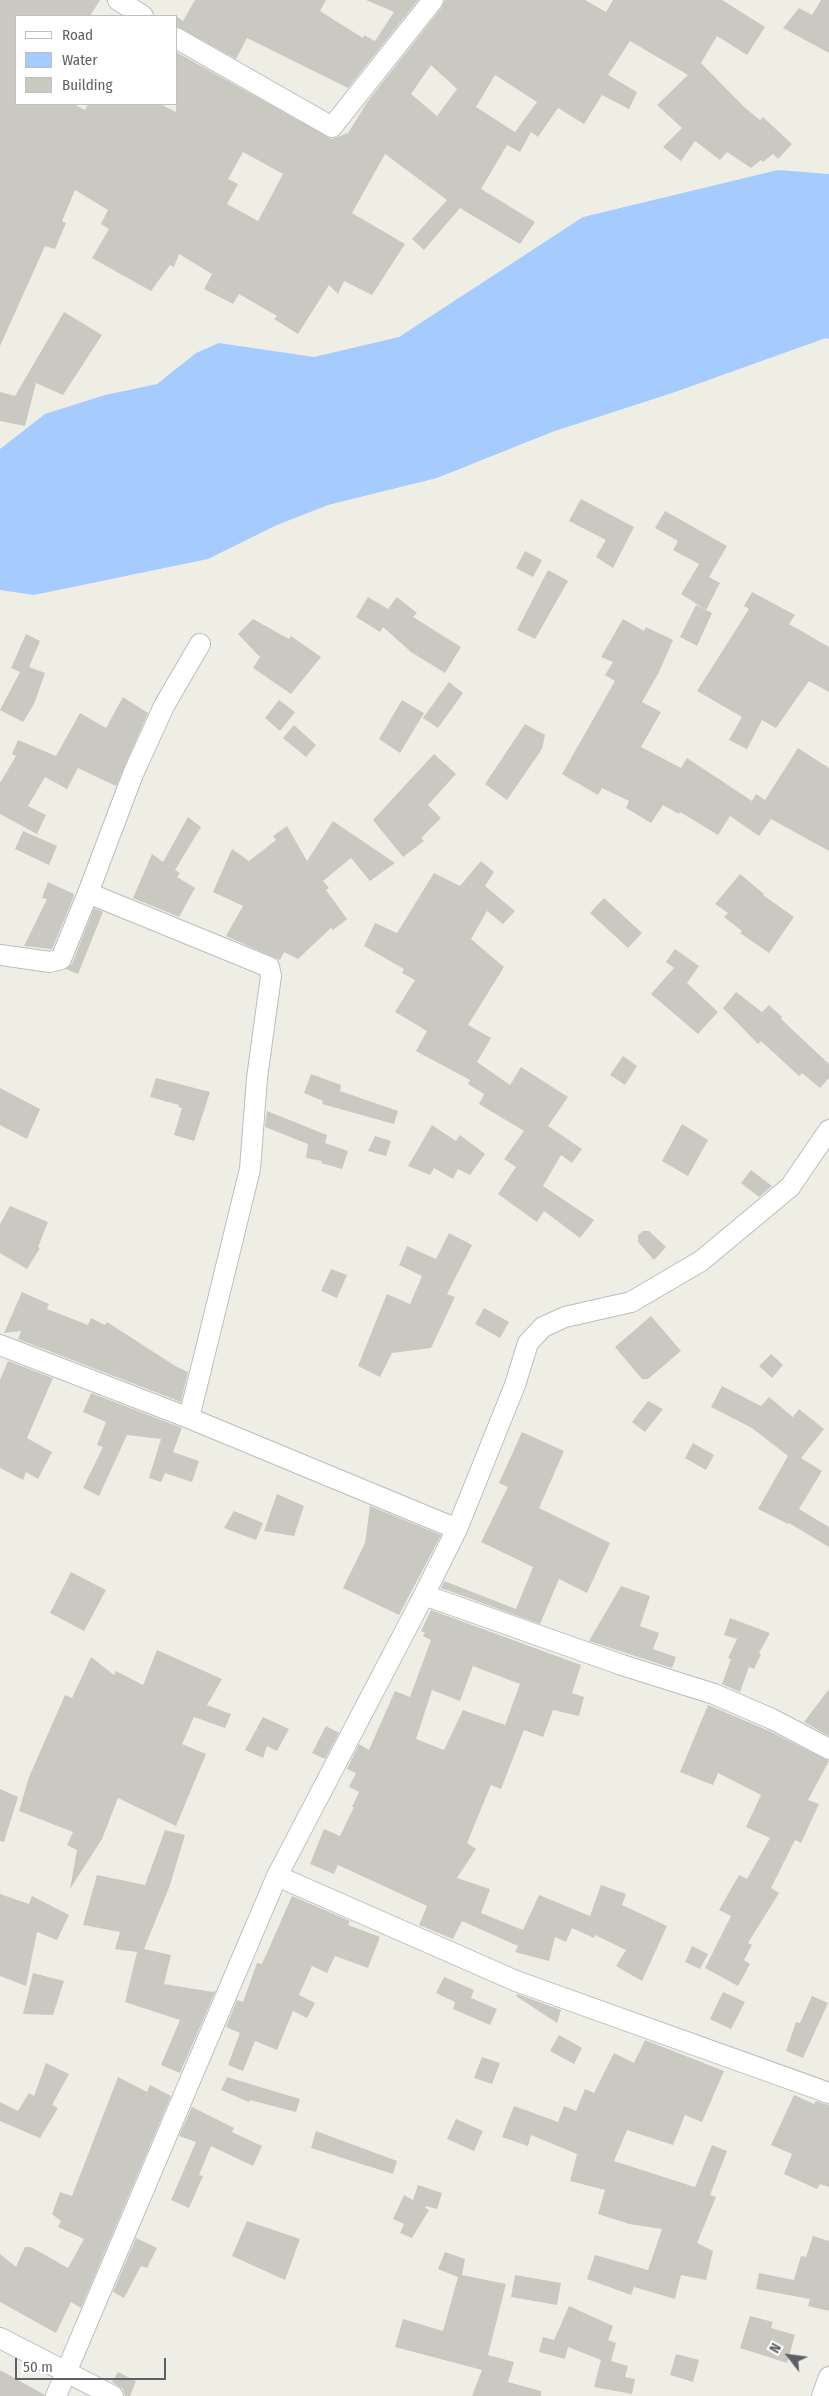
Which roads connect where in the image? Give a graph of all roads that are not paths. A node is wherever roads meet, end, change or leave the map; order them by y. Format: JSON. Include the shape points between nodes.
{"nodes":[{"id":1,"x":118,"y":0,"type":"edge"},
{"id":2,"x":433,"y":0,"type":"edge"},
{"id":3,"x":141,"y":15,"type":"edge"},
{"id":4,"x":178,"y":39,"type":"edge"},
{"id":5,"x":200,"y":644,"type":"dead end"},
{"id":6,"x":88,"y":893,"type":"junction"},
{"id":7,"x":0,"y":955,"type":"edge"},
{"id":8,"x":829,"y":1130,"type":"edge"},
{"id":9,"x":0,"y":1345,"type":"edge"},
{"id":10,"x":189,"y":1418,"type":"junction"},
{"id":11,"x":457,"y":1529,"type":"junction"},
{"id":12,"x":424,"y":1595,"type":"junction"},
{"id":13,"x":829,"y":1748,"type":"edge"},
{"id":14,"x":277,"y":1876,"type":"junction"},
{"id":15,"x":829,"y":2093,"type":"edge"},
{"id":16,"x":0,"y":2338,"type":"edge"},
{"id":17,"x":68,"y":2372,"type":"junction"},
{"id":18,"x":829,"y":2377,"type":"edge"},
{"id":19,"x":56,"y":2396,"type":"edge"},
{"id":20,"x":113,"y":2396,"type":"edge"},
{"id":21,"x":822,"y":2396,"type":"edge"}],
"edges":[{"from":1,"to":3,"type":"street"},
{"from":2,"to":4,"type":"street","via":[[332,127]]},
{"from":5,"to":6,"type":"street","via":[[164,706],[133,774]]},
{"from":6,"to":7,"type":"street","via":[[61,959],[50,962]]},
{"from":6,"to":10,"type":"street","via":[[262,963],[269,967],[271,976],[257,1078],[250,1169]]},
{"from":8,"to":11,"type":"street","via":[[790,1187],[701,1261],[631,1302],[565,1317],[543,1327],[528,1343],[515,1385]]},
{"from":9,"to":10,"type":"street"},
{"from":10,"to":11,"type":"street"},
{"from":11,"to":12,"type":"street"},
{"from":12,"to":13,"type":"street","via":[[714,1694]]},
{"from":12,"to":14,"type":"street"},
{"from":14,"to":15,"type":"street","via":[[516,1981]]},
{"from":14,"to":17,"type":"street"},
{"from":16,"to":17,"type":"street"},
{"from":17,"to":19,"type":"street"},
{"from":17,"to":20,"type":"street"},
{"from":18,"to":21,"type":"street"}]}
